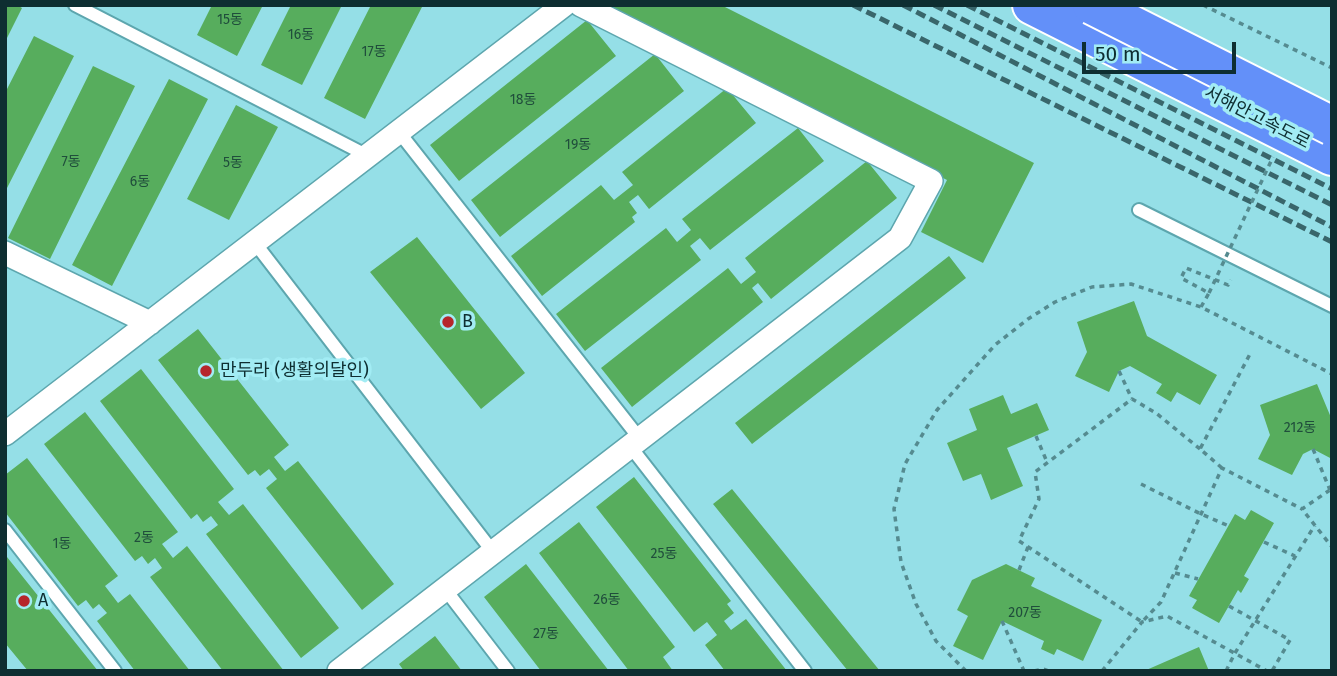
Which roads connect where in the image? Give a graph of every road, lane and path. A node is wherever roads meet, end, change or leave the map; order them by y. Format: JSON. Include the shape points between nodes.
{"nodes":[{"id":1,"x":75,"y":5,"type":"edge"},
{"id":2,"x":581,"y":5,"type":"edge"},
{"id":3,"x":1032,"y":5,"type":"edge"},
{"id":4,"x":1092,"y":5,"type":"edge"},
{"id":5,"x":1203,"y":5,"type":"edge"},
{"id":6,"x":555,"y":8,"type":"edge"},
{"id":7,"x":1332,"y":68,"type":"edge"},
{"id":8,"x":1332,"y":126,"type":"edge"},
{"id":9,"x":398,"y":132,"type":"junction"},
{"id":10,"x":368,"y":156,"type":"junction"},
{"id":11,"x":1332,"y":156,"type":"edge"},
{"id":12,"x":1273,"y":157,"type":"dead end"},
{"id":13,"x":1139,"y":210,"type":"dead end"},
{"id":14,"x":255,"y":243,"type":"junction"},
{"id":15,"x":5,"y":253,"type":"edge"},
{"id":16,"x":1231,"y":280,"type":"dead end"},
{"id":17,"x":1209,"y":293,"type":"junction"},
{"id":18,"x":1332,"y":306,"type":"edge"},
{"id":19,"x":1201,"y":307,"type":"junction"},
{"id":20,"x":150,"y":323,"type":"junction"},
{"id":21,"x":1250,"y":354,"type":"dead end"},
{"id":22,"x":1119,"y":371,"type":"dead end"},
{"id":23,"x":1332,"y":374,"type":"edge"},
{"id":24,"x":1132,"y":399,"type":"junction"},
{"id":25,"x":5,"y":434,"type":"edge"},
{"id":26,"x":1036,"y":436,"type":"dead end"},
{"id":27,"x":635,"y":442,"type":"junction"},
{"id":28,"x":1200,"y":449,"type":"junction"},
{"id":29,"x":1313,"y":449,"type":"dead end"},
{"id":30,"x":1047,"y":463,"type":"junction"},
{"id":31,"x":1222,"y":468,"type":"junction"},
{"id":32,"x":1141,"y":484,"type":"dead end"},
{"id":33,"x":1331,"y":490,"type":"edge"},
{"id":34,"x":1302,"y":509,"type":"junction"},
{"id":35,"x":1201,"y":514,"type":"junction"},
{"id":36,"x":1315,"y":525,"type":"junction"},
{"id":37,"x":1229,"y":526,"type":"dead end"},
{"id":38,"x":5,"y":530,"type":"edge"},
{"id":39,"x":1264,"y":542,"type":"dead end"},
{"id":40,"x":1028,"y":547,"type":"junction"},
{"id":41,"x":1332,"y":547,"type":"edge"},
{"id":42,"x":494,"y":552,"type":"junction"},
{"id":43,"x":1296,"y":555,"type":"junction"},
{"id":44,"x":1019,"y":570,"type":"dead end"},
{"id":45,"x":1175,"y":573,"type":"junction"},
{"id":46,"x":1198,"y":579,"type":"dead end"},
{"id":47,"x":445,"y":589,"type":"junction"},
{"id":48,"x":1229,"y":606,"type":"dead end"},
{"id":49,"x":1256,"y":619,"type":"junction"},
{"id":50,"x":1002,"y":621,"type":"dead end"},
{"id":51,"x":1142,"y":622,"type":"junction"},
{"id":52,"x":1234,"y":653,"type":"junction"},
{"id":53,"x":115,"y":671,"type":"edge"},
{"id":54,"x":339,"y":671,"type":"edge"},
{"id":55,"x":508,"y":671,"type":"edge"},
{"id":56,"x":805,"y":671,"type":"edge"},
{"id":57,"x":966,"y":671,"type":"edge"},
{"id":58,"x":1024,"y":671,"type":"edge"},
{"id":59,"x":1034,"y":671,"type":"edge"},
{"id":60,"x":1049,"y":671,"type":"edge"},
{"id":61,"x":1102,"y":671,"type":"edge"},
{"id":62,"x":1226,"y":671,"type":"edge"},
{"id":63,"x":1270,"y":671,"type":"edge"}],
"edges":[{"from":1,"to":10,"type":"lane"},
{"from":2,"to":27,"type":"street","via":[[931,181],[900,238]]},
{"from":3,"to":11,"type":"highway","name":"서해안고속도로"},
{"from":4,"to":8,"type":"highway","name":"서해안고속도로","bridge":true},
{"from":5,"to":7,"type":"path"},
{"from":6,"to":9,"type":"street"},
{"from":9,"to":10,"type":"street"},
{"from":9,"to":27,"type":"lane"},
{"from":10,"to":14,"type":"street"},
{"from":12,"to":17,"type":"path","bridge":true},
{"from":13,"to":18,"type":"lane"},
{"from":14,"to":20,"type":"street"},
{"from":14,"to":42,"type":"lane"},
{"from":15,"to":20,"type":"street"},
{"from":16,"to":17,"type":"path","via":[[1228,285],[1186,268],[1181,278]]},
{"from":17,"to":19,"type":"path"},
{"from":19,"to":23,"type":"path"},
{"from":19,"to":57,"type":"path","via":[[1131,284],[1092,288],[1055,302],[995,345],[937,410],[905,464],[894,509],[901,562],[916,604],[936,641]]},
{"from":20,"to":25,"type":"street"},
{"from":21,"to":28,"type":"path"},
{"from":22,"to":24,"type":"path"},
{"from":24,"to":28,"type":"path"},
{"from":24,"to":30,"type":"path"},
{"from":26,"to":30,"type":"path"},
{"from":27,"to":42,"type":"street"},
{"from":27,"to":56,"type":"lane"},
{"from":28,"to":31,"type":"path"},
{"from":29,"to":33,"type":"path"},
{"from":30,"to":40,"type":"path","via":[[1035,472],[1039,499],[1019,541]]},
{"from":31,"to":34,"type":"path"},
{"from":31,"to":35,"type":"path"},
{"from":32,"to":35,"type":"path"},
{"from":33,"to":34,"type":"path"},
{"from":34,"to":36,"type":"path"},
{"from":35,"to":37,"type":"path"},
{"from":35,"to":45,"type":"path"},
{"from":36,"to":41,"type":"path"},
{"from":36,"to":43,"type":"path"},
{"from":38,"to":53,"type":"lane"},
{"from":39,"to":43,"type":"path"},
{"from":40,"to":44,"type":"path"},
{"from":40,"to":51,"type":"path"},
{"from":42,"to":47,"type":"street"},
{"from":43,"to":49,"type":"path"},
{"from":45,"to":46,"type":"path"},
{"from":45,"to":51,"type":"path","via":[[1161,602]]},
{"from":47,"to":54,"type":"street"},
{"from":47,"to":55,"type":"lane"},
{"from":48,"to":49,"type":"path"},
{"from":49,"to":52,"type":"path"},
{"from":49,"to":63,"type":"path","via":[[1290,640]]},
{"from":50,"to":58,"type":"path"},
{"from":51,"to":52,"type":"path","via":[[1167,616]]},
{"from":51,"to":61,"type":"path"},
{"from":52,"to":62,"type":"path"},
{"from":52,"to":63,"type":"path"},
{"from":59,"to":60,"type":"path"}]}
